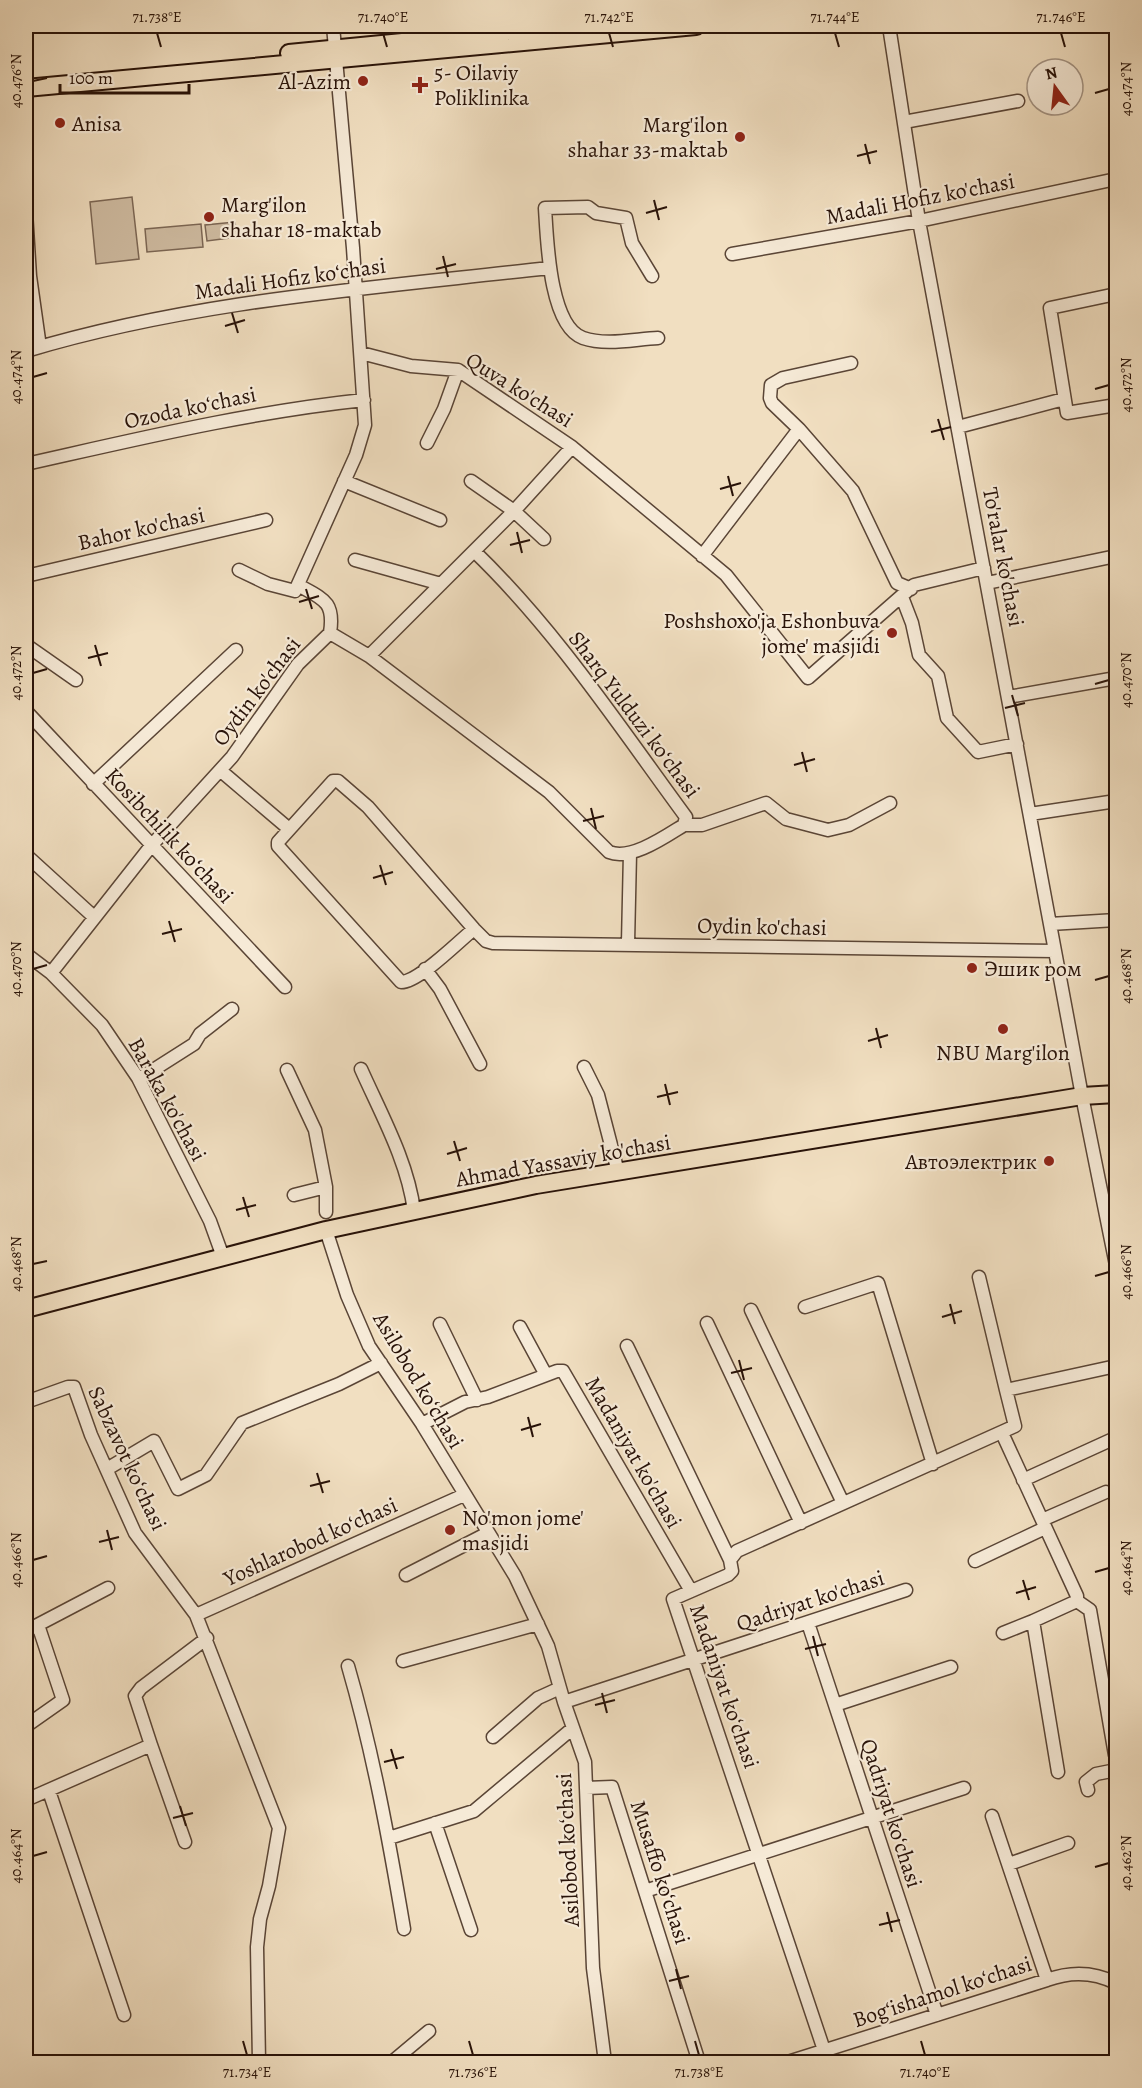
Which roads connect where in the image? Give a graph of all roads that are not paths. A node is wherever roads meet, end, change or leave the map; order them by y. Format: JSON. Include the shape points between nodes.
{"nodes":[{"id":1,"x":333,"y":26,"type":"edge"},
{"id":2,"x":563,"y":26,"type":"edge"},
{"id":3,"x":696,"y":26,"type":"edge"},
{"id":4,"x":889,"y":26,"type":"edge"},
{"id":5,"x":336,"y":53,"type":"junction"},
{"id":6,"x":26,"y":82,"type":"edge"},
{"id":7,"x":26,"y":88,"type":"edge"},
{"id":8,"x":1018,"y":101,"type":"dead end"},
{"id":9,"x":904,"y":122,"type":"junction"},
{"id":10,"x":1116,"y":179,"type":"edge"},
{"id":11,"x":26,"y":212,"type":"edge"},
{"id":12,"x":919,"y":221,"type":"junction"},
{"id":13,"x":732,"y":255,"type":"dead end"},
{"id":14,"x":549,"y":268,"type":"junction"},
{"id":15,"x":652,"y":276,"type":"dead end"},
{"id":16,"x":356,"y":288,"type":"junction"},
{"id":17,"x":1116,"y":294,"type":"edge"},
{"id":18,"x":658,"y":338,"type":"dead end"},
{"id":19,"x":40,"y":347,"type":"junction"},
{"id":20,"x":26,"y":351,"type":"edge"},
{"id":21,"x":361,"y":353,"type":"junction"},
{"id":22,"x":851,"y":363,"type":"dead end"},
{"id":23,"x":458,"y":370,"type":"junction"},
{"id":24,"x":1064,"y":399,"type":"junction"},
{"id":25,"x":364,"y":400,"type":"junction"},
{"id":26,"x":1116,"y":405,"type":"edge"},
{"id":27,"x":958,"y":427,"type":"junction"},
{"id":28,"x":799,"y":429,"type":"junction"},
{"id":29,"x":427,"y":443,"type":"dead end"},
{"id":30,"x":572,"y":447,"type":"junction"},
{"id":31,"x":26,"y":464,"type":"edge"},
{"id":32,"x":344,"y":481,"type":"junction"},
{"id":33,"x":471,"y":481,"type":"dead end"},
{"id":34,"x":514,"y":511,"type":"junction"},
{"id":35,"x":266,"y":520,"type":"dead end"},
{"id":36,"x":440,"y":520,"type":"dead end"},
{"id":37,"x":544,"y":539,"type":"dead end"},
{"id":38,"x":474,"y":551,"type":"junction"},
{"id":39,"x":702,"y":556,"type":"junction"},
{"id":40,"x":1116,"y":556,"type":"edge"},
{"id":41,"x":355,"y":560,"type":"dead end"},
{"id":42,"x":984,"y":568,"type":"junction"},
{"id":43,"x":239,"y":570,"type":"dead end"},
{"id":44,"x":26,"y":576,"type":"edge"},
{"id":45,"x":987,"y":583,"type":"junction"},
{"id":46,"x":441,"y":584,"type":"junction"},
{"id":47,"x":298,"y":585,"type":"junction"},
{"id":48,"x":906,"y":593,"type":"junction"},
{"id":49,"x":330,"y":633,"type":"junction"},
{"id":50,"x":26,"y":645,"type":"edge"},
{"id":51,"x":236,"y":650,"type":"dead end"},
{"id":52,"x":369,"y":656,"type":"junction"},
{"id":53,"x":1116,"y":678,"type":"edge"},
{"id":54,"x":76,"y":680,"type":"dead end"},
{"id":55,"x":1008,"y":697,"type":"junction"},
{"id":56,"x":26,"y":711,"type":"edge"},
{"id":57,"x":1017,"y":744,"type":"junction"},
{"id":58,"x":221,"y":771,"type":"junction"},
{"id":59,"x":93,"y":784,"type":"junction"},
{"id":60,"x":1116,"y":801,"type":"edge"},
{"id":61,"x":890,"y":803,"type":"dead end"},
{"id":62,"x":1030,"y":814,"type":"junction"},
{"id":63,"x":684,"y":825,"type":"junction"},
{"id":64,"x":288,"y":828,"type":"junction"},
{"id":65,"x":151,"y":846,"type":"junction"},
{"id":66,"x":630,"y":853,"type":"junction"},
{"id":67,"x":26,"y":855,"type":"edge"},
{"id":68,"x":94,"y":917,"type":"junction"},
{"id":69,"x":1116,"y":920,"type":"edge"},
{"id":70,"x":1050,"y":924,"type":"junction"},
{"id":71,"x":474,"y":929,"type":"junction"},
{"id":72,"x":628,"y":943,"type":"junction"},
{"id":73,"x":1055,"y":951,"type":"junction"},
{"id":74,"x":26,"y":954,"type":"edge"},
{"id":75,"x":425,"y":969,"type":"junction"},
{"id":76,"x":51,"y":973,"type":"junction"},
{"id":77,"x":285,"y":987,"type":"dead end"},
{"id":78,"x":232,"y":1009,"type":"dead end"},
{"id":79,"x":480,"y":1064,"type":"dead end"},
{"id":80,"x":584,"y":1067,"type":"dead end"},
{"id":81,"x":287,"y":1070,"type":"dead end"},
{"id":82,"x":361,"y":1070,"type":"dead end"},
{"id":83,"x":139,"y":1079,"type":"junction"},
{"id":84,"x":1116,"y":1094,"type":"edge"},
{"id":85,"x":1082,"y":1096,"type":"junction"},
{"id":86,"x":618,"y":1172,"type":"junction"},
{"id":87,"x":326,"y":1187,"type":"junction"},
{"id":88,"x":294,"y":1195,"type":"dead end"},
{"id":89,"x":414,"y":1211,"type":"junction"},
{"id":90,"x":326,"y":1212,"type":"dead end"},
{"id":91,"x":326,"y":1230,"type":"junction"},
{"id":92,"x":223,"y":1257,"type":"junction"},
{"id":93,"x":1116,"y":1265,"type":"edge"},
{"id":94,"x":979,"y":1278,"type":"dead end"},
{"id":95,"x":805,"y":1307,"type":"dead end"},
{"id":96,"x":26,"y":1309,"type":"edge"},
{"id":97,"x":751,"y":1310,"type":"dead end"},
{"id":98,"x":707,"y":1323,"type":"dead end"},
{"id":99,"x":440,"y":1324,"type":"dead end"},
{"id":100,"x":520,"y":1327,"type":"dead end"},
{"id":101,"x":627,"y":1346,"type":"dead end"},
{"id":102,"x":381,"y":1363,"type":"junction"},
{"id":103,"x":1116,"y":1366,"type":"edge"},
{"id":104,"x":546,"y":1375,"type":"junction"},
{"id":105,"x":1006,"y":1390,"type":"junction"},
{"id":106,"x":477,"y":1400,"type":"junction"},
{"id":107,"x":26,"y":1402,"type":"edge"},
{"id":108,"x":422,"y":1424,"type":"junction"},
{"id":109,"x":1002,"y":1433,"type":"junction"},
{"id":110,"x":1113,"y":1439,"type":"dead end"},
{"id":111,"x":933,"y":1464,"type":"junction"},
{"id":112,"x":107,"y":1469,"type":"junction"},
{"id":113,"x":1023,"y":1480,"type":"junction"},
{"id":114,"x":1106,"y":1492,"type":"dead end"},
{"id":115,"x":464,"y":1495,"type":"junction"},
{"id":116,"x":843,"y":1503,"type":"junction"},
{"id":117,"x":801,"y":1523,"type":"junction"},
{"id":118,"x":1044,"y":1524,"type":"junction"},
{"id":119,"x":488,"y":1533,"type":"junction"},
{"id":120,"x":730,"y":1560,"type":"junction"},
{"id":121,"x":975,"y":1561,"type":"dead end"},
{"id":122,"x":406,"y":1575,"type":"dead end"},
{"id":123,"x":108,"y":1588,"type":"dead end"},
{"id":124,"x":906,"y":1590,"type":"dead end"},
{"id":125,"x":692,"y":1591,"type":"junction"},
{"id":126,"x":1077,"y":1601,"type":"junction"},
{"id":127,"x":196,"y":1615,"type":"junction"},
{"id":128,"x":1034,"y":1621,"type":"junction"},
{"id":129,"x":808,"y":1623,"type":"junction"},
{"id":130,"x":538,"y":1624,"type":"junction"},
{"id":131,"x":38,"y":1625,"type":"junction"},
{"id":132,"x":26,"y":1630,"type":"edge"},
{"id":133,"x":1003,"y":1634,"type":"dead end"},
{"id":134,"x":207,"y":1638,"type":"junction"},
{"id":135,"x":694,"y":1660,"type":"junction"},
{"id":136,"x":403,"y":1661,"type":"dead end"},
{"id":137,"x":348,"y":1666,"type":"dead end"},
{"id":138,"x":951,"y":1667,"type":"dead end"},
{"id":139,"x":560,"y":1688,"type":"junction"},
{"id":140,"x":564,"y":1702,"type":"junction"},
{"id":141,"x":835,"y":1705,"type":"junction"},
{"id":142,"x":26,"y":1726,"type":"edge"},
{"id":143,"x":573,"y":1728,"type":"junction"},
{"id":144,"x":493,"y":1737,"type":"dead end"},
{"id":145,"x":151,"y":1745,"type":"junction"},
{"id":146,"x":1115,"y":1755,"type":"dead end"},
{"id":147,"x":1116,"y":1770,"type":"edge"},
{"id":148,"x":1058,"y":1773,"type":"dead end"},
{"id":149,"x":586,"y":1788,"type":"junction"},
{"id":150,"x":964,"y":1788,"type":"dead end"},
{"id":151,"x":1088,"y":1790,"type":"dead end"},
{"id":152,"x":49,"y":1791,"type":"junction"},
{"id":153,"x":26,"y":1800,"type":"edge"},
{"id":154,"x":992,"y":1816,"type":"dead end"},
{"id":155,"x":872,"y":1818,"type":"junction"},
{"id":156,"x":435,"y":1823,"type":"junction"},
{"id":157,"x":389,"y":1838,"type":"junction"},
{"id":158,"x":184,"y":1842,"type":"dead end"},
{"id":159,"x":1068,"y":1843,"type":"dead end"},
{"id":160,"x":759,"y":1854,"type":"junction"},
{"id":161,"x":1009,"y":1864,"type":"junction"},
{"id":162,"x":645,"y":1891,"type":"junction"},
{"id":163,"x":404,"y":1929,"type":"dead end"},
{"id":164,"x":471,"y":1930,"type":"dead end"},
{"id":165,"x":1047,"y":1980,"type":"junction"},
{"id":166,"x":1116,"y":1983,"type":"edge"},
{"id":167,"x":937,"y":2015,"type":"junction"},
{"id":168,"x":124,"y":2016,"type":"dead end"},
{"id":169,"x":429,"y":2031,"type":"dead end"},
{"id":170,"x":826,"y":2056,"type":"edge"},
{"id":171,"x":259,"y":2062,"type":"edge"},
{"id":172,"x":392,"y":2062,"type":"edge"},
{"id":173,"x":605,"y":2062,"type":"edge"},
{"id":174,"x":699,"y":2062,"type":"edge"},
{"id":175,"x":788,"y":2062,"type":"edge"}],
"edges":[{"from":1,"to":5,"type":"street"},
{"from":2,"to":5,"type":"main road"},
{"from":3,"to":5,"type":"main road"},
{"from":4,"to":9,"type":"street","name":"To'ralar ko'chasi"},
{"from":5,"to":6,"type":"main road"},
{"from":5,"to":7,"type":"main road"},
{"from":5,"to":16,"type":"street"},
{"from":8,"to":9,"type":"street"},
{"from":9,"to":12,"type":"street","name":"To'ralar ko'chasi"},
{"from":10,"to":12,"type":"street","name":"Madali Hofiz ko'chasi"},
{"from":11,"to":19,"type":"street"},
{"from":12,"to":13,"type":"street","name":"Madali Hofiz ko'chasi"},
{"from":12,"to":27,"type":"street","name":"To'ralar ko'chasi"},
{"from":14,"to":15,"type":"street","via":[[545,208],[588,207],[596,213],[628,220],[632,243]]},
{"from":14,"to":16,"type":"street","name":"Madali Hofiz koʻchasi"},
{"from":14,"to":18,"type":"street","via":[[562,312],[582,338]]},
{"from":16,"to":19,"type":"street","name":"Madali Hofiz koʻchasi","via":[[155,320]]},
{"from":16,"to":21,"type":"street"},
{"from":17,"to":24,"type":"street","via":[[1050,308]]},
{"from":19,"to":20,"type":"street","name":"Madali Hofiz koʻchasi"},
{"from":21,"to":23,"type":"street","name":"Quva ko'chasi","via":[[411,366]]},
{"from":21,"to":25,"type":"street"},
{"from":22,"to":28,"type":"street","via":[[783,378],[771,385],[772,403]]},
{"from":23,"to":29,"type":"street"},
{"from":23,"to":30,"type":"street","name":"Quva ko'chasi"},
{"from":24,"to":26,"type":"street","via":[[1067,413]]},
{"from":24,"to":27,"type":"street"},
{"from":25,"to":31,"type":"street","name":"Ozoda koʻchasi","via":[[223,420]]},
{"from":25,"to":32,"type":"street","via":[[362,438]]},
{"from":27,"to":42,"type":"street","name":"To'ralar ko'chasi"},
{"from":28,"to":39,"type":"street"},
{"from":28,"to":48,"type":"street","via":[[847,482],[897,583]]},
{"from":30,"to":34,"type":"street"},
{"from":30,"to":39,"type":"street","name":"Quva ko'chasi"},
{"from":32,"to":36,"type":"street"},
{"from":32,"to":47,"type":"street"},
{"from":33,"to":34,"type":"street"},
{"from":34,"to":37,"type":"street"},
{"from":34,"to":38,"type":"street"},
{"from":35,"to":44,"type":"street","name":"Bahor ko'chasi"},
{"from":38,"to":46,"type":"street"},
{"from":38,"to":63,"type":"street","name":"Sharq Yulduzi koʻchasi","via":[[516,591],[597,696],[686,817]]},
{"from":39,"to":48,"type":"street","name":"Quva ko'chasi","via":[[726,575],[808,678]]},
{"from":40,"to":45,"type":"street"},
{"from":41,"to":46,"type":"street"},
{"from":42,"to":45,"type":"street","name":"To'ralar ko'chasi"},
{"from":42,"to":48,"type":"street","via":[[920,582]]},
{"from":43,"to":47,"type":"street","via":[[293,591]]},
{"from":45,"to":55,"type":"street","name":"To'ralar ko'chasi"},
{"from":46,"to":52,"type":"street"},
{"from":47,"to":49,"type":"street","name":"Oydin ko'chasi","via":[[326,601],[331,610]]},
{"from":48,"to":57,"type":"street","via":[[919,655],[938,676],[947,718],[978,752]]},
{"from":49,"to":52,"type":"street"},
{"from":49,"to":58,"type":"street","name":"Oydin ko'chasi","via":[[298,664]]},
{"from":50,"to":54,"type":"street"},
{"from":51,"to":59,"type":"street"},
{"from":52,"to":66,"type":"street","via":[[549,792],[609,852]]},
{"from":53,"to":55,"type":"street"},
{"from":55,"to":57,"type":"street","name":"To'ralar ko'chasi"},
{"from":56,"to":59,"type":"street","name":"Kosibchilik koʻchasi"},
{"from":57,"to":62,"type":"street","name":"To'ralar ko'chasi"},
{"from":58,"to":64,"type":"street","name":"Oydin ko'chasi"},
{"from":58,"to":65,"type":"street","name":"Oydin ko'chasi"},
{"from":59,"to":65,"type":"street","name":"Kosibchilik koʻchasi"},
{"from":60,"to":62,"type":"street"},
{"from":61,"to":63,"type":"street","via":[[849,825],[828,830],[786,819],[766,802],[702,825]]},
{"from":62,"to":70,"type":"street","name":"To'ralar ko'chasi"},
{"from":63,"to":66,"type":"street","name":"Sharq Yulduzi koʻchasi"},
{"from":64,"to":71,"type":"street","name":"Oydin ko'chasi","via":[[333,781],[338,781],[368,807]]},
{"from":64,"to":75,"type":"street","via":[[278,846],[398,980],[407,982]]},
{"from":65,"to":68,"type":"street","name":"Oydin ko'chasi"},
{"from":65,"to":77,"type":"street","name":"Kosibchilik koʻchasi"},
{"from":66,"to":72,"type":"street"},
{"from":67,"to":68,"type":"street"},
{"from":68,"to":76,"type":"street","name":"Oydin ko'chasi"},
{"from":69,"to":70,"type":"street"},
{"from":70,"to":73,"type":"street","name":"To'ralar ko'chasi"},
{"from":71,"to":72,"type":"street","name":"Oydin ko'chasi","via":[[493,943]]},
{"from":71,"to":75,"type":"street"},
{"from":72,"to":73,"type":"street","name":"Oydin ko'chasi"},
{"from":73,"to":85,"type":"street","name":"To'ralar ko'chasi"},
{"from":74,"to":76,"type":"street","name":"Baraka ko'chasi"},
{"from":75,"to":79,"type":"street"},
{"from":76,"to":83,"type":"street","name":"Baraka ko'chasi","via":[[102,1025]]},
{"from":78,"to":83,"type":"street","via":[[194,1044]]},
{"from":80,"to":86,"type":"street","via":[[598,1095]]},
{"from":81,"to":87,"type":"street","via":[[315,1130]]},
{"from":82,"to":89,"type":"street","via":[[396,1147]]},
{"from":83,"to":92,"type":"street","name":"Baraka ko'chasi","via":[[210,1221]]},
{"from":84,"to":85,"type":"main road","name":"Ahmad Yassaviy ko'chasi"},
{"from":85,"to":86,"type":"main road","name":"Ahmad Yassaviy ko'chasi"},
{"from":85,"to":93,"type":"street","name":"To'ralar ko'chasi"},
{"from":86,"to":89,"type":"main road","name":"Ahmad Yassaviy ko'chasi"},
{"from":87,"to":88,"type":"street"},
{"from":87,"to":90,"type":"street"},
{"from":89,"to":91,"type":"main road","name":"Ahmad Yassaviy ko'chasi"},
{"from":91,"to":92,"type":"main road","name":"Ahmad Yassaviy ko'chasi"},
{"from":91,"to":102,"type":"street","name":"Asilobod koʻchasi","via":[[347,1295],[369,1346]]},
{"from":92,"to":96,"type":"main road","name":"Ahmad Yassaviy ko'chasi"},
{"from":94,"to":105,"type":"street"},
{"from":95,"to":111,"type":"street","via":[[878,1283]]},
{"from":97,"to":116,"type":"street"},
{"from":98,"to":117,"type":"street"},
{"from":99,"to":106,"type":"street"},
{"from":100,"to":104,"type":"street"},
{"from":101,"to":120,"type":"street"},
{"from":102,"to":108,"type":"street","name":"Asilobod koʻchasi"},
{"from":102,"to":112,"type":"street","via":[[242,1423],[206,1475],[178,1489],[154,1440]]},
{"from":103,"to":105,"type":"street"},
{"from":104,"to":106,"type":"street"},
{"from":104,"to":125,"type":"street","name":"Madaniyat ko'chasi","via":[[563,1371]]},
{"from":105,"to":109,"type":"street","via":[[1015,1426]]},
{"from":106,"to":108,"type":"street"},
{"from":107,"to":112,"type":"street","name":"Sabzavot koʻchasi","via":[[74,1387]]},
{"from":108,"to":115,"type":"street","name":"Asilobod koʻchasi"},
{"from":109,"to":111,"type":"street","name":"Madaniyat koʻchasi"},
{"from":109,"to":113,"type":"street"},
{"from":110,"to":113,"type":"street"},
{"from":111,"to":116,"type":"street","name":"Madaniyat koʻchasi"},
{"from":112,"to":127,"type":"street","name":"Sabzavot koʻchasi","via":[[135,1533]]},
{"from":113,"to":118,"type":"street"},
{"from":114,"to":118,"type":"street"},
{"from":115,"to":119,"type":"street","name":"Asilobod koʻchasi"},
{"from":115,"to":127,"type":"street","name":"Yoshlarobod koʻchasi"},
{"from":116,"to":117,"type":"street","name":"Madaniyat koʻchasi"},
{"from":117,"to":120,"type":"street","name":"Madaniyat koʻchasi","via":[[737,1551]]},
{"from":118,"to":121,"type":"street"},
{"from":118,"to":126,"type":"street"},
{"from":119,"to":122,"type":"street"},
{"from":119,"to":130,"type":"street","name":"Asilobod koʻchasi"},
{"from":120,"to":125,"type":"street","name":"Madaniyat koʻchasi","via":[[732,1572]]},
{"from":123,"to":131,"type":"street"},
{"from":124,"to":129,"type":"street","name":"Qadriyat ko'chasi"},
{"from":125,"to":135,"type":"street","name":"Madaniyat koʻchasi","via":[[673,1599]]},
{"from":126,"to":128,"type":"street"},
{"from":126,"to":146,"type":"street","via":[[1089,1610]]},
{"from":127,"to":134,"type":"street"},
{"from":128,"to":133,"type":"street"},
{"from":128,"to":148,"type":"street"},
{"from":129,"to":135,"type":"street","name":"Qadriyat ko'chasi"},
{"from":129,"to":141,"type":"street","name":"Qadriyat koʻchasi"},
{"from":130,"to":136,"type":"street"},
{"from":130,"to":139,"type":"street","name":"Asilobod koʻchasi"},
{"from":131,"to":132,"type":"street"},
{"from":131,"to":142,"type":"street","via":[[63,1700]]},
{"from":134,"to":145,"type":"street","via":[[135,1696]]},
{"from":134,"to":171,"type":"street","via":[[279,1828],[257,1947]]},
{"from":135,"to":140,"type":"street","name":"Qadriyat ko'chasi"},
{"from":135,"to":160,"type":"street","name":"Madaniyat koʻchasi"},
{"from":137,"to":157,"type":"street"},
{"from":138,"to":141,"type":"street"},
{"from":139,"to":140,"type":"street","name":"Asilobod koʻchasi"},
{"from":139,"to":144,"type":"street","via":[[538,1698]]},
{"from":140,"to":143,"type":"street","name":"Asilobod koʻchasi"},
{"from":141,"to":155,"type":"street","name":"Qadriyat koʻchasi"},
{"from":143,"to":149,"type":"street","name":"Asilobod koʻchasi","via":[[585,1762]]},
{"from":143,"to":156,"type":"street","via":[[474,1810]]},
{"from":145,"to":152,"type":"street"},
{"from":145,"to":158,"type":"street"},
{"from":147,"to":151,"type":"street","via":[[1090,1777],[1086,1782]]},
{"from":149,"to":162,"type":"street","name":"Musaffo koʻchasi","via":[[612,1787]]},
{"from":149,"to":173,"type":"street","name":"Asilobod koʻchasi","via":[[593,1968]]},
{"from":150,"to":155,"type":"street"},
{"from":152,"to":153,"type":"street"},
{"from":152,"to":168,"type":"street"},
{"from":154,"to":161,"type":"street","name":"Bogʻishamol koʻchasi"},
{"from":155,"to":160,"type":"street"},
{"from":155,"to":167,"type":"street","name":"Qadriyat koʻchasi"},
{"from":156,"to":157,"type":"street"},
{"from":156,"to":164,"type":"street"},
{"from":157,"to":163,"type":"street"},
{"from":159,"to":161,"type":"street"},
{"from":160,"to":162,"type":"street"},
{"from":160,"to":170,"type":"street","name":"Madaniyat koʻchasi"},
{"from":161,"to":165,"type":"street","name":"Bogʻishamol koʻchasi"},
{"from":162,"to":174,"type":"street","name":"Musaffo koʻchasi"},
{"from":165,"to":166,"type":"street","via":[[1060,1975],[1099,1974]]},
{"from":165,"to":167,"type":"street","name":"Bogʻishamol koʻchasi"},
{"from":167,"to":170,"type":"street","name":"Bogʻishamol koʻchasi"},
{"from":169,"to":172,"type":"street"},
{"from":170,"to":175,"type":"street","name":"Bogʻishamol koʻchasi"}]}
